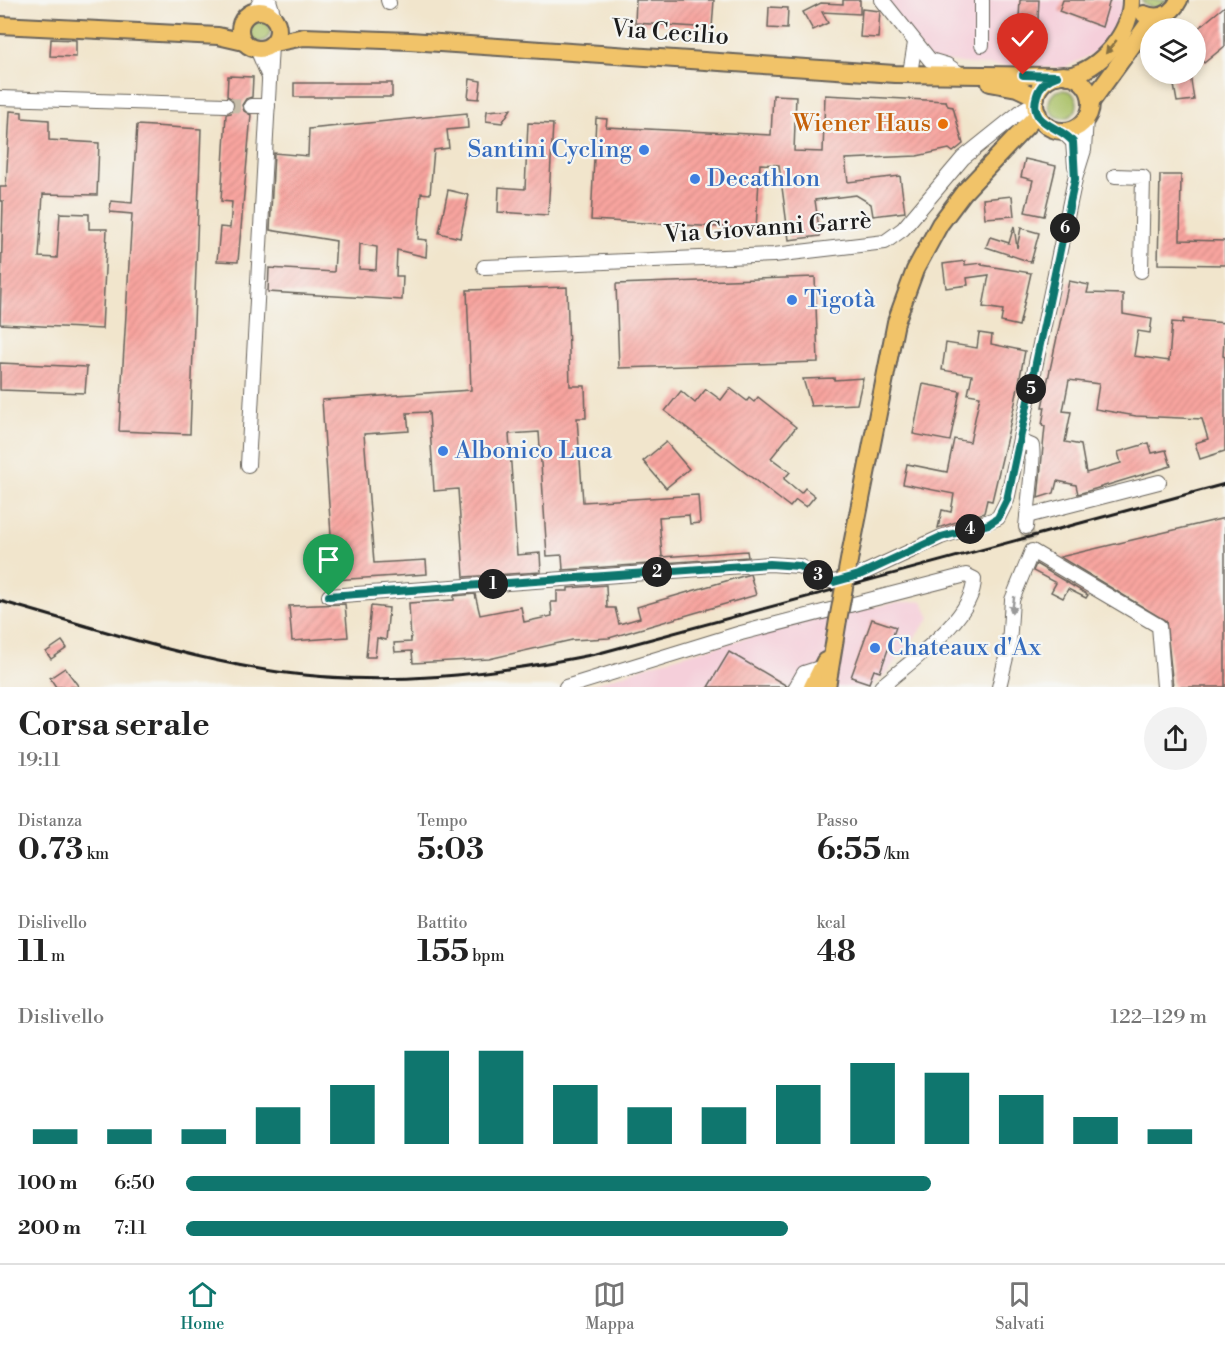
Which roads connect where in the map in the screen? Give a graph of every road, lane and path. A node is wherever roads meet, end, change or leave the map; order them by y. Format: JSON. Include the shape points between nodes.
{"nodes":[{"id":1,"x":269,"y":0,"type":"edge"},
{"id":2,"x":882,"y":0,"type":"edge"},
{"id":3,"x":982,"y":0,"type":"edge"},
{"id":4,"x":1131,"y":0,"type":"edge"},
{"id":5,"x":1179,"y":0,"type":"edge"},
{"id":6,"x":252,"y":11,"type":"edge"},
{"id":7,"x":1153,"y":17,"type":"junction"},
{"id":8,"x":275,"y":20,"type":"junction"},
{"id":9,"x":0,"y":25,"type":"edge"},
{"id":10,"x":197,"y":34,"type":"junction"},
{"id":11,"x":330,"y":38,"type":"junction"},
{"id":12,"x":915,"y":43,"type":"junction"},
{"id":13,"x":261,"y":45,"type":"junction"},
{"id":14,"x":982,"y":45,"type":"dead end"},
{"id":15,"x":905,"y":74,"type":"junction"},
{"id":16,"x":960,"y":74,"type":"junction"},
{"id":17,"x":1063,"y":76,"type":"junction"},
{"id":18,"x":0,"y":98,"type":"edge"},
{"id":19,"x":1091,"y":102,"type":"junction"},
{"id":20,"x":226,"y":105,"type":"tunnel mouth"},
{"id":21,"x":1036,"y":105,"type":"junction"},
{"id":22,"x":251,"y":106,"type":"tunnel mouth"},
{"id":23,"x":268,"y":106,"type":"junction"},
{"id":24,"x":1086,"y":118,"type":"junction"},
{"id":25,"x":1058,"y":130,"type":"junction"},
{"id":26,"x":1004,"y":151,"type":"junction"},
{"id":27,"x":1115,"y":176,"type":"dead end"},
{"id":28,"x":1075,"y":179,"type":"junction"},
{"id":29,"x":484,"y":267,"type":"dead end"},
{"id":30,"x":1141,"y":271,"type":"dead end"},
{"id":31,"x":1020,"y":441,"type":"junction"},
{"id":32,"x":248,"y":465,"type":"dead end"},
{"id":33,"x":1159,"y":482,"type":"dead end"},
{"id":34,"x":329,"y":596,"type":"dead end"},
{"id":35,"x":826,"y":668,"type":"junction"},
{"id":36,"x":808,"y":680,"type":"edge"},
{"id":37,"x":566,"y":687,"type":"edge"},
{"id":38,"x":796,"y":687,"type":"edge"},
{"id":39,"x":824,"y":687,"type":"edge"},
{"id":40,"x":881,"y":687,"type":"edge"},
{"id":41,"x":999,"y":687,"type":"edge"},
{"id":42,"x":1164,"y":687,"type":"edge"}],
"edges":[{"from":1,"to":8,"type":"street"},
{"from":2,"to":12,"type":"street"},
{"from":3,"to":14,"type":"street"},
{"from":4,"to":7,"type":"main road","via":[[1141,13]]},
{"from":4,"to":17,"type":"main road","one_way":true,"via":[[1128,22],[1113,45],[1091,68]]},
{"from":5,"to":7,"type":"main road","via":[[1170,12]]},
{"from":6,"to":8,"type":"main road","via":[[264,11]]},
{"from":6,"to":10,"type":"main road","name":"Via Cecilio"},
{"from":6,"to":13,"type":"main road","via":[[240,29]]},
{"from":7,"to":19,"type":"main road"},
{"from":8,"to":11,"type":"main road","name":"Via Cecilio"},
{"from":8,"to":13,"type":"main road","via":[[278,33]]},
{"from":9,"to":10,"type":"main road","name":"Via Cecilio"},
{"from":10,"to":13,"type":"main road","name":"Via Cecilio"},
{"from":11,"to":13,"type":"main road","name":"Via Cecilio","via":[[304,37]]},
{"from":11,"to":15,"type":"main road","name":"Via Cecilio","via":[[540,48]]},
{"from":12,"to":15,"type":"street"},
{"from":12,"to":16,"type":"street","via":[[930,60]]},
{"from":13,"to":23,"type":"street","via":[[270,79]]},
{"from":15,"to":16,"type":"main road","name":"Via Cecilio"},
{"from":15,"to":21,"type":"main road","name":"Via Cecilio","via":[[1008,86],[1023,90]]},
{"from":16,"to":17,"type":"main road","name":"Via Cecilio"},
{"from":17,"to":19,"type":"main road","via":[[1084,85]]},
{"from":17,"to":21,"type":"main road","via":[[1045,82]]},
{"from":18,"to":20,"type":"street"},
{"from":19,"to":24,"type":"main road"},
{"from":21,"to":25,"type":"main road","via":[[1047,126]]},
{"from":21,"to":26,"type":"main road"},
{"from":21,"to":29,"type":"street","name":"Via Giovanni Garrè","via":[[1024,109],[963,158],[903,229],[885,242],[774,255]]},
{"from":22,"to":23,"type":"street"},
{"from":23,"to":32,"type":"street"},
{"from":24,"to":25,"type":"main road","via":[[1074,129]]},
{"from":24,"to":28,"type":"street","via":[[1084,150]]},
{"from":25,"to":26,"type":"main road","via":[[1028,138]]},
{"from":25,"to":28,"type":"street","via":[[1073,142]]},
{"from":26,"to":35,"type":"main road","bridge":true,"via":[[946,216],[915,270],[896,322]]},
{"from":27,"to":30,"type":"street","via":[[1143,177]]},
{"from":28,"to":31,"type":"street"},
{"from":31,"to":33,"type":"street","via":[[1032,446],[1034,453],[1027,522]]},
{"from":31,"to":34,"type":"street","via":[[1007,500],[998,518],[941,537],[859,575],[834,582],[799,566],[770,564]]},
{"from":35,"to":36,"type":"main road"},
{"from":35,"to":39,"type":"main road"},
{"from":36,"to":38,"type":"street"},
{"from":37,"to":40,"type":"street","via":[[865,600],[966,574],[974,579],[974,590],[944,634]]},
{"from":42,"to":41,"type":"street","one_way":true,"via":[[1159,626],[1032,551],[1012,600],[1010,645]]}]}
